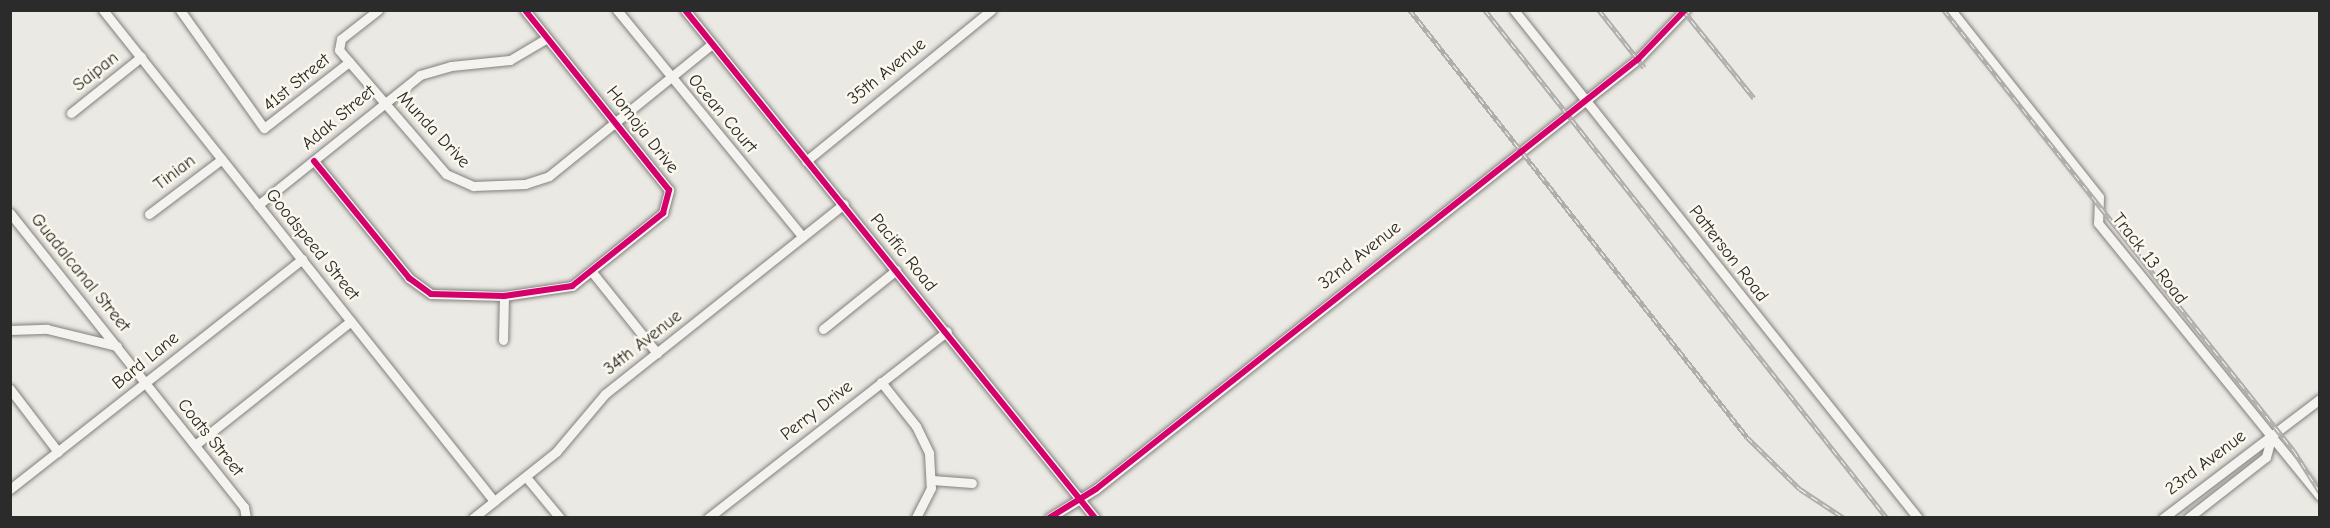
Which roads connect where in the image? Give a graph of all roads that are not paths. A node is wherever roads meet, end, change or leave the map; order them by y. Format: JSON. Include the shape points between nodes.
{"nodes":[{"id":1,"x":103,"y":10,"type":"edge"},
{"id":2,"x":180,"y":10,"type":"edge"},
{"id":3,"x":378,"y":10,"type":"edge"},
{"id":4,"x":525,"y":10,"type":"edge"},
{"id":5,"x":617,"y":10,"type":"edge"},
{"id":6,"x":685,"y":10,"type":"edge"},
{"id":7,"x":992,"y":10,"type":"edge"},
{"id":8,"x":1514,"y":10,"type":"edge"},
{"id":9,"x":1685,"y":10,"type":"edge"},
{"id":10,"x":1951,"y":10,"type":"edge"},
{"id":11,"x":547,"y":38,"type":"junction"},
{"id":12,"x":712,"y":44,"type":"junction"},
{"id":13,"x":141,"y":57,"type":"junction"},
{"id":14,"x":349,"y":62,"type":"junction"},
{"id":15,"x":670,"y":77,"type":"junction"},
{"id":16,"x":1585,"y":99,"type":"junction"},
{"id":17,"x":385,"y":102,"type":"junction"},
{"id":18,"x":71,"y":113,"type":"dead end"},
{"id":19,"x":616,"y":121,"type":"junction"},
{"id":20,"x":222,"y":159,"type":"junction"},
{"id":21,"x":314,"y":161,"type":"junction"},
{"id":22,"x":806,"y":161,"type":"junction"},
{"id":23,"x":844,"y":204,"type":"junction"},
{"id":24,"x":258,"y":205,"type":"junction"},
{"id":25,"x":10,"y":213,"type":"edge"},
{"id":26,"x":149,"y":213,"type":"dead end"},
{"id":27,"x":803,"y":237,"type":"junction"},
{"id":28,"x":302,"y":259,"type":"junction"},
{"id":29,"x":896,"y":270,"type":"junction"},
{"id":30,"x":592,"y":272,"type":"junction"},
{"id":31,"x":504,"y":296,"type":"junction"},
{"id":32,"x":351,"y":321,"type":"junction"},
{"id":33,"x":823,"y":329,"type":"dead end"},
{"id":34,"x":10,"y":330,"type":"edge"},
{"id":35,"x":947,"y":331,"type":"junction"},
{"id":36,"x":503,"y":340,"type":"dead end"},
{"id":37,"x":117,"y":346,"type":"junction"},
{"id":38,"x":657,"y":353,"type":"junction"},
{"id":39,"x":881,"y":382,"type":"junction"},
{"id":40,"x":145,"y":383,"type":"junction"},
{"id":41,"x":10,"y":389,"type":"edge"},
{"id":42,"x":2319,"y":399,"type":"edge"},
{"id":43,"x":2271,"y":438,"type":"junction"},
{"id":44,"x":195,"y":445,"type":"junction"},
{"id":45,"x":58,"y":452,"type":"junction"},
{"id":46,"x":526,"y":477,"type":"junction"},
{"id":47,"x":932,"y":480,"type":"junction"},
{"id":48,"x":972,"y":483,"type":"dead end"},
{"id":49,"x":10,"y":489,"type":"edge"},
{"id":50,"x":2319,"y":495,"type":"edge"},
{"id":51,"x":1079,"y":497,"type":"junction"},
{"id":52,"x":494,"y":501,"type":"junction"},
{"id":53,"x":246,"y":517,"type":"edge"},
{"id":54,"x":473,"y":518,"type":"edge"},
{"id":55,"x":560,"y":518,"type":"edge"},
{"id":56,"x":708,"y":518,"type":"edge"},
{"id":57,"x":916,"y":518,"type":"edge"},
{"id":58,"x":1049,"y":518,"type":"edge"},
{"id":59,"x":1095,"y":518,"type":"edge"},
{"id":60,"x":1918,"y":518,"type":"edge"},
{"id":61,"x":2163,"y":518,"type":"edge"},
{"id":62,"x":2188,"y":518,"type":"edge"}],
"edges":[{"from":1,"to":13,"type":"street","name":"Goodspeed Street"},
{"from":2,"to":14,"type":"street","name":"41st Street","via":[[264,128]]},
{"from":3,"to":14,"type":"street","name":"41st Street","via":[[339,42]]},
{"from":4,"to":11,"type":"street","name":"Homoja Drive"},
{"from":5,"to":15,"type":"street","name":"Ocean Court"},
{"from":6,"to":12,"type":"street","name":"Pacific Road"},
{"from":7,"to":22,"type":"street","name":"35th Avenue"},
{"from":8,"to":16,"type":"street","name":"Patterson Road"},
{"from":9,"to":16,"type":"street","name":"32nd Avenue","via":[[1639,58]]},
{"from":10,"to":43,"type":"street","name":"Track 13 Road","via":[[2099,197],[2098,223]]},
{"from":11,"to":17,"type":"street","name":"Adak Street","via":[[510,60],[428,71]]},
{"from":11,"to":19,"type":"street","name":"Homoja Drive"},
{"from":12,"to":15,"type":"street","name":"Munda Drive"},
{"from":12,"to":22,"type":"street","name":"Pacific Road"},
{"from":13,"to":18,"type":"street","name":"Saipan"},
{"from":13,"to":20,"type":"street","name":"Goodspeed Street"},
{"from":14,"to":17,"type":"street","name":"Munda Drive"},
{"from":15,"to":19,"type":"street","name":"Munda Drive"},
{"from":15,"to":27,"type":"street","name":"Ocean Court"},
{"from":16,"to":51,"type":"street","name":"32nd Avenue","via":[[1096,489]]},
{"from":16,"to":60,"type":"street","name":"Patterson Road"},
{"from":17,"to":19,"type":"street","name":"Munda Drive","via":[[446,174],[473,186],[539,181]]},
{"from":17,"to":21,"type":"street","name":"Adak Street"},
{"from":19,"to":30,"type":"street","name":"Homoja Drive","via":[[666,184],[669,202]]},
{"from":20,"to":24,"type":"street","name":"Goodspeed Street"},
{"from":20,"to":26,"type":"street","name":"Tinian"},
{"from":21,"to":24,"type":"street","name":"Adak Street"},
{"from":21,"to":31,"type":"street","name":"Homoja Drive","via":[[421,289],[442,296]]},
{"from":22,"to":23,"type":"street","name":"Pacific Road"},
{"from":23,"to":27,"type":"street","name":"34th Avenue"},
{"from":23,"to":29,"type":"street","name":"Pacific Road"},
{"from":24,"to":28,"type":"street","name":"Goodspeed Street"},
{"from":25,"to":37,"type":"street","name":"Guadalcanal Street"},
{"from":27,"to":38,"type":"street","name":"34th Avenue"},
{"from":28,"to":32,"type":"street","name":"Goodspeed Street"},
{"from":28,"to":40,"type":"street","name":"Bard Lane"},
{"from":29,"to":33,"type":"street"},
{"from":29,"to":35,"type":"street","name":"Pacific Road"},
{"from":30,"to":31,"type":"street","name":"Homoja Drive","via":[[565,290]]},
{"from":30,"to":38,"type":"street"},
{"from":31,"to":36,"type":"street"},
{"from":32,"to":44,"type":"street"},
{"from":32,"to":52,"type":"street","name":"Goodspeed Street"},
{"from":34,"to":37,"type":"street","via":[[46,328]]},
{"from":35,"to":39,"type":"street","name":"Perry Drive"},
{"from":35,"to":51,"type":"street","name":"Pacific Road"},
{"from":37,"to":40,"type":"street","name":"Guadalcanal Street"},
{"from":38,"to":46,"type":"street","name":"34th Avenue","via":[[601,398],[565,443]]},
{"from":39,"to":47,"type":"street","via":[[921,435]]},
{"from":39,"to":56,"type":"street","name":"Perry Drive"},
{"from":40,"to":44,"type":"street","name":"Coats Street"},
{"from":40,"to":45,"type":"street","name":"Bard Lane"},
{"from":41,"to":45,"type":"street"},
{"from":42,"to":43,"type":"street","name":"23rd Avenue"},
{"from":43,"to":50,"type":"street","name":"Track 13 Road"},
{"from":43,"to":61,"type":"street","name":"23rd Avenue"},
{"from":43,"to":62,"type":"street","name":"23rd Avenue","via":[[2266,457]]},
{"from":44,"to":53,"type":"street","name":"Coats Street"},
{"from":45,"to":49,"type":"street","name":"Bard Lane"},
{"from":46,"to":52,"type":"street","name":"34th Avenue"},
{"from":46,"to":55,"type":"street"},
{"from":47,"to":48,"type":"street"},
{"from":47,"to":57,"type":"street"},
{"from":51,"to":58,"type":"street","name":"32nd Avenue"},
{"from":51,"to":59,"type":"street","name":"Pacific Road"},
{"from":52,"to":54,"type":"street","name":"34th Avenue"}]}
